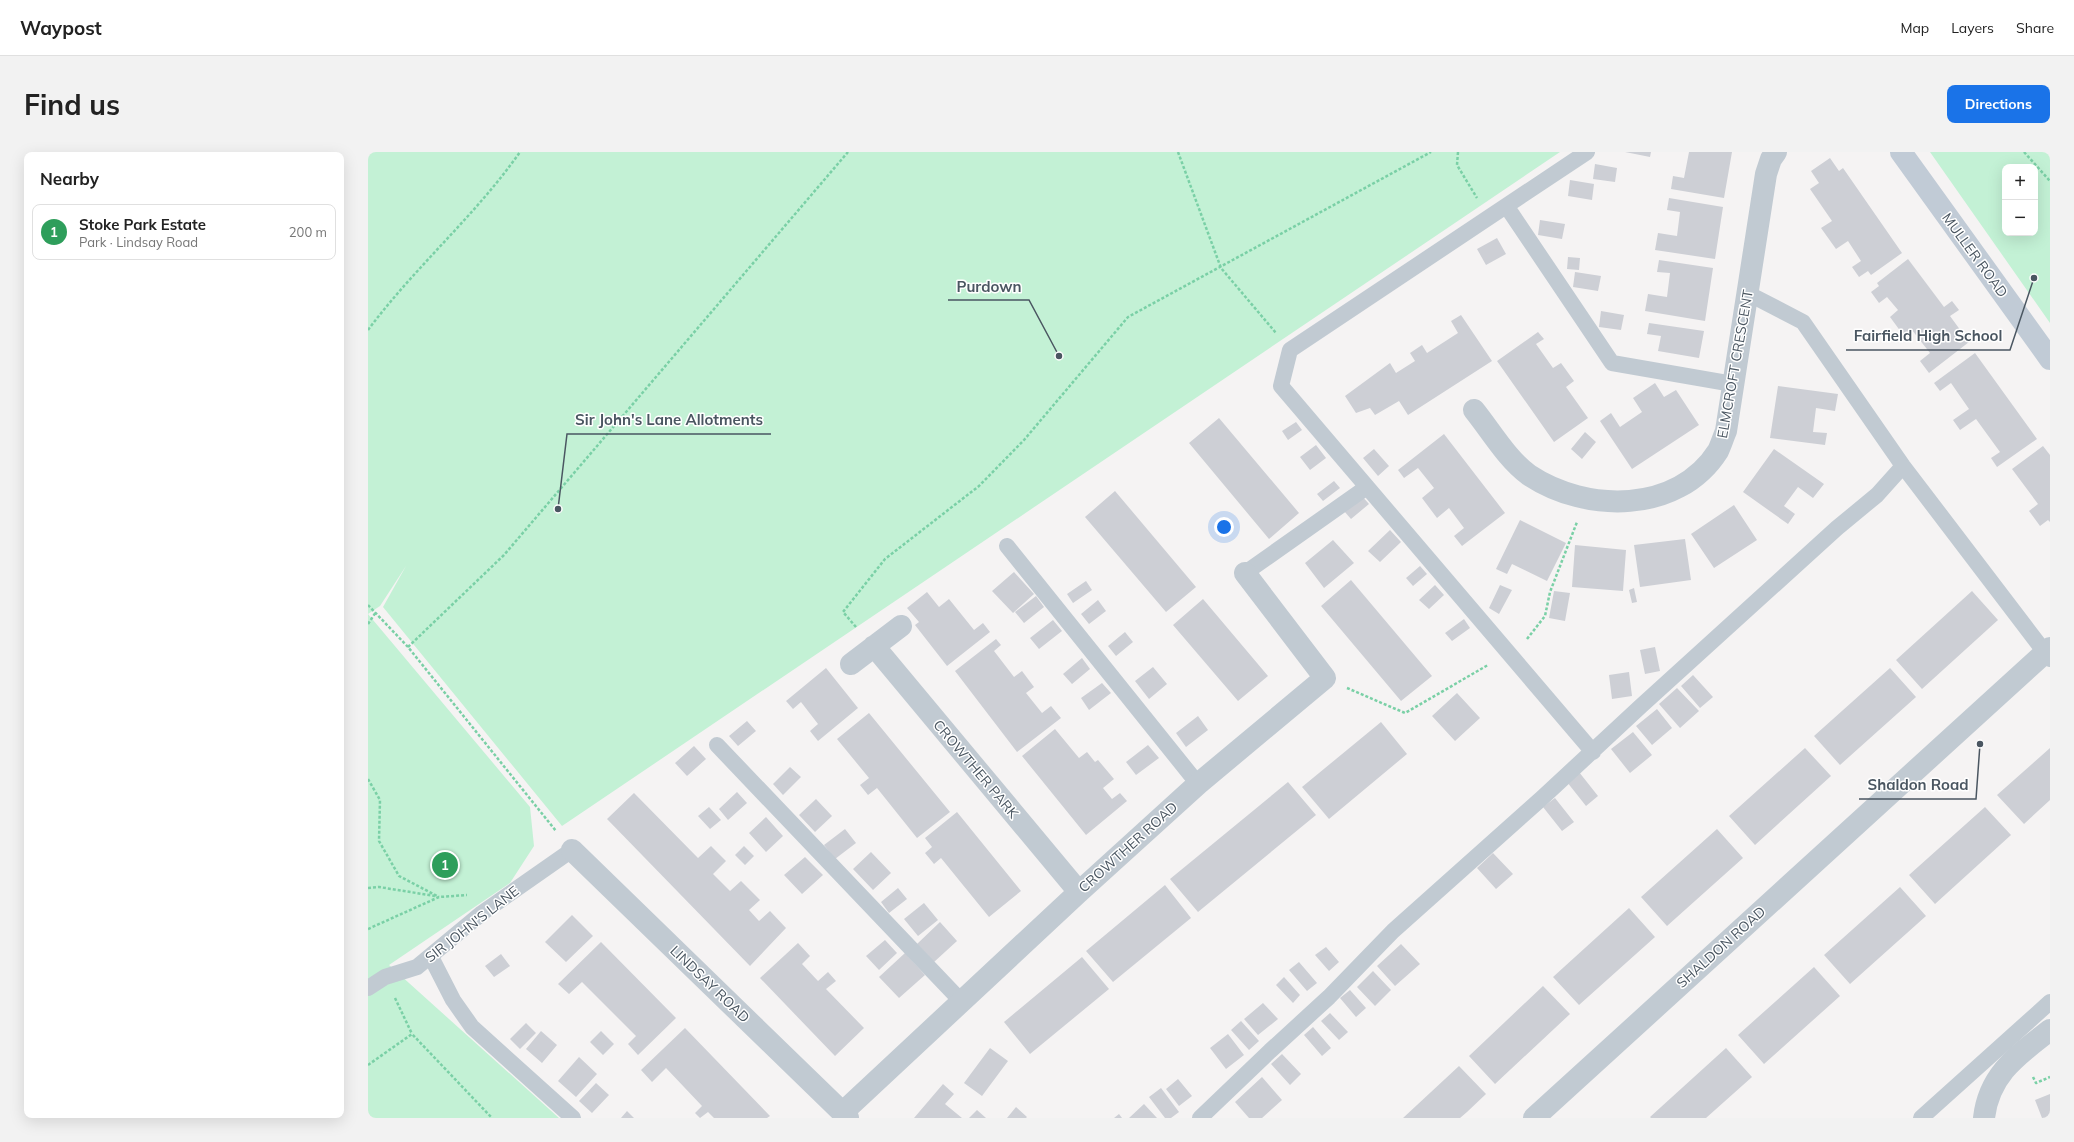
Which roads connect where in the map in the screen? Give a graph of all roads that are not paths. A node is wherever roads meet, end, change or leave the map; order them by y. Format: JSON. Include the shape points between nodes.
{"nodes":[{"id":1,"x":1587,"y":152,"type":"edge"},
{"id":2,"x":1776,"y":152,"type":"edge"},
{"id":3,"x":1900,"y":152,"type":"edge"},
{"id":4,"x":1507,"y":206,"type":"junction"},
{"id":5,"x":1747,"y":294,"type":"junction"},
{"id":6,"x":2050,"y":359,"type":"edge"},
{"id":7,"x":1733,"y":384,"type":"junction"},
{"id":8,"x":1474,"y":410,"type":"dead end"},
{"id":9,"x":1903,"y":466,"type":"junction"},
{"id":10,"x":1367,"y":487,"type":"junction"},
{"id":11,"x":1007,"y":546,"type":"dead end"},
{"id":12,"x":1245,"y":573,"type":"joint"},
{"id":13,"x":901,"y":626,"type":"dead end"},
{"id":14,"x":874,"y":646,"type":"junction"},
{"id":15,"x":2048,"y":653,"type":"edge"},
{"id":16,"x":851,"y":664,"type":"dead end"},
{"id":17,"x":718,"y":745,"type":"dead end"},
{"id":18,"x":1593,"y":752,"type":"junction"},
{"id":19,"x":1198,"y":784,"type":"junction"},
{"id":20,"x":572,"y":850,"type":"joint"},
{"id":21,"x":1079,"y":892,"type":"junction"},
{"id":22,"x":431,"y":957,"type":"junction"},
{"id":23,"x":368,"y":988,"type":"edge"},
{"id":24,"x":962,"y":1002,"type":"junction"},
{"id":25,"x":2050,"y":1002,"type":"edge"},
{"id":26,"x":2050,"y":1030,"type":"edge"},
{"id":27,"x":845,"y":1116,"type":"edge"},
{"id":28,"x":573,"y":1118,"type":"edge"},
{"id":29,"x":1200,"y":1118,"type":"edge"},
{"id":30,"x":1534,"y":1118,"type":"edge"},
{"id":31,"x":1921,"y":1118,"type":"edge"},
{"id":32,"x":1984,"y":1118,"type":"edge"}],
"edges":[{"from":1,"to":4,"type":"lane"},
{"from":2,"to":5,"type":"street","name":"ELMCROFT CRESCENT","via":[[1766,174]]},
{"from":3,"to":6,"type":"main road","name":"MULLER ROAD"},
{"from":4,"to":7,"type":"lane","via":[[1612,363]]},
{"from":4,"to":10,"type":"lane","via":[[1290,350],[1281,386]]},
{"from":5,"to":7,"type":"street","name":"ELMCROFT CRESCENT"},
{"from":5,"to":9,"type":"lane","via":[[1803,322]]},
{"from":7,"to":8,"type":"street","name":"ELMCROFT CRESCENT","via":[[1726,431],[1718,451],[1705,468],[1690,481],[1644,500],[1617,502],[1585,498],[1546,484],[1513,460]]},
{"from":9,"to":15,"type":"lane"},
{"from":9,"to":18,"type":"lane","via":[[1877,495],[1837,528]]},
{"from":10,"to":12,"type":"lane"},
{"from":10,"to":18,"type":"lane"},
{"from":11,"to":19,"type":"lane"},
{"from":12,"to":19,"type":"street","name":"CROWTHER ROAD","via":[[1325,678]]},
{"from":13,"to":14,"type":"street"},
{"from":14,"to":16,"type":"street"},
{"from":14,"to":21,"type":"street","name":"CROWTHER PARK"},
{"from":15,"to":30,"type":"street","name":"SHALDON ROAD"},
{"from":17,"to":24,"type":"lane"},
{"from":18,"to":29,"type":"lane","via":[[1393,932],[1329,997]]},
{"from":19,"to":21,"type":"street","name":"CROWTHER ROAD"},
{"from":20,"to":22,"type":"lane","name":"SIR JOHN'S LANE","via":[[482,913]]},
{"from":20,"to":27,"type":"street","name":"LINDSAY ROAD"},
{"from":21,"to":24,"type":"street","name":"CROWTHER ROAD"},
{"from":22,"to":23,"type":"lane","name":"SIR JOHN'S LANE","via":[[417,967],[385,977]]},
{"from":22,"to":28,"type":"lane","via":[[453,1000],[472,1026]]},
{"from":24,"to":27,"type":"street","name":"CROWTHER ROAD"},
{"from":25,"to":31,"type":"lane"},
{"from":26,"to":32,"type":"street","via":[[2012,1060],[2000,1074],[1991,1089]]}]}
